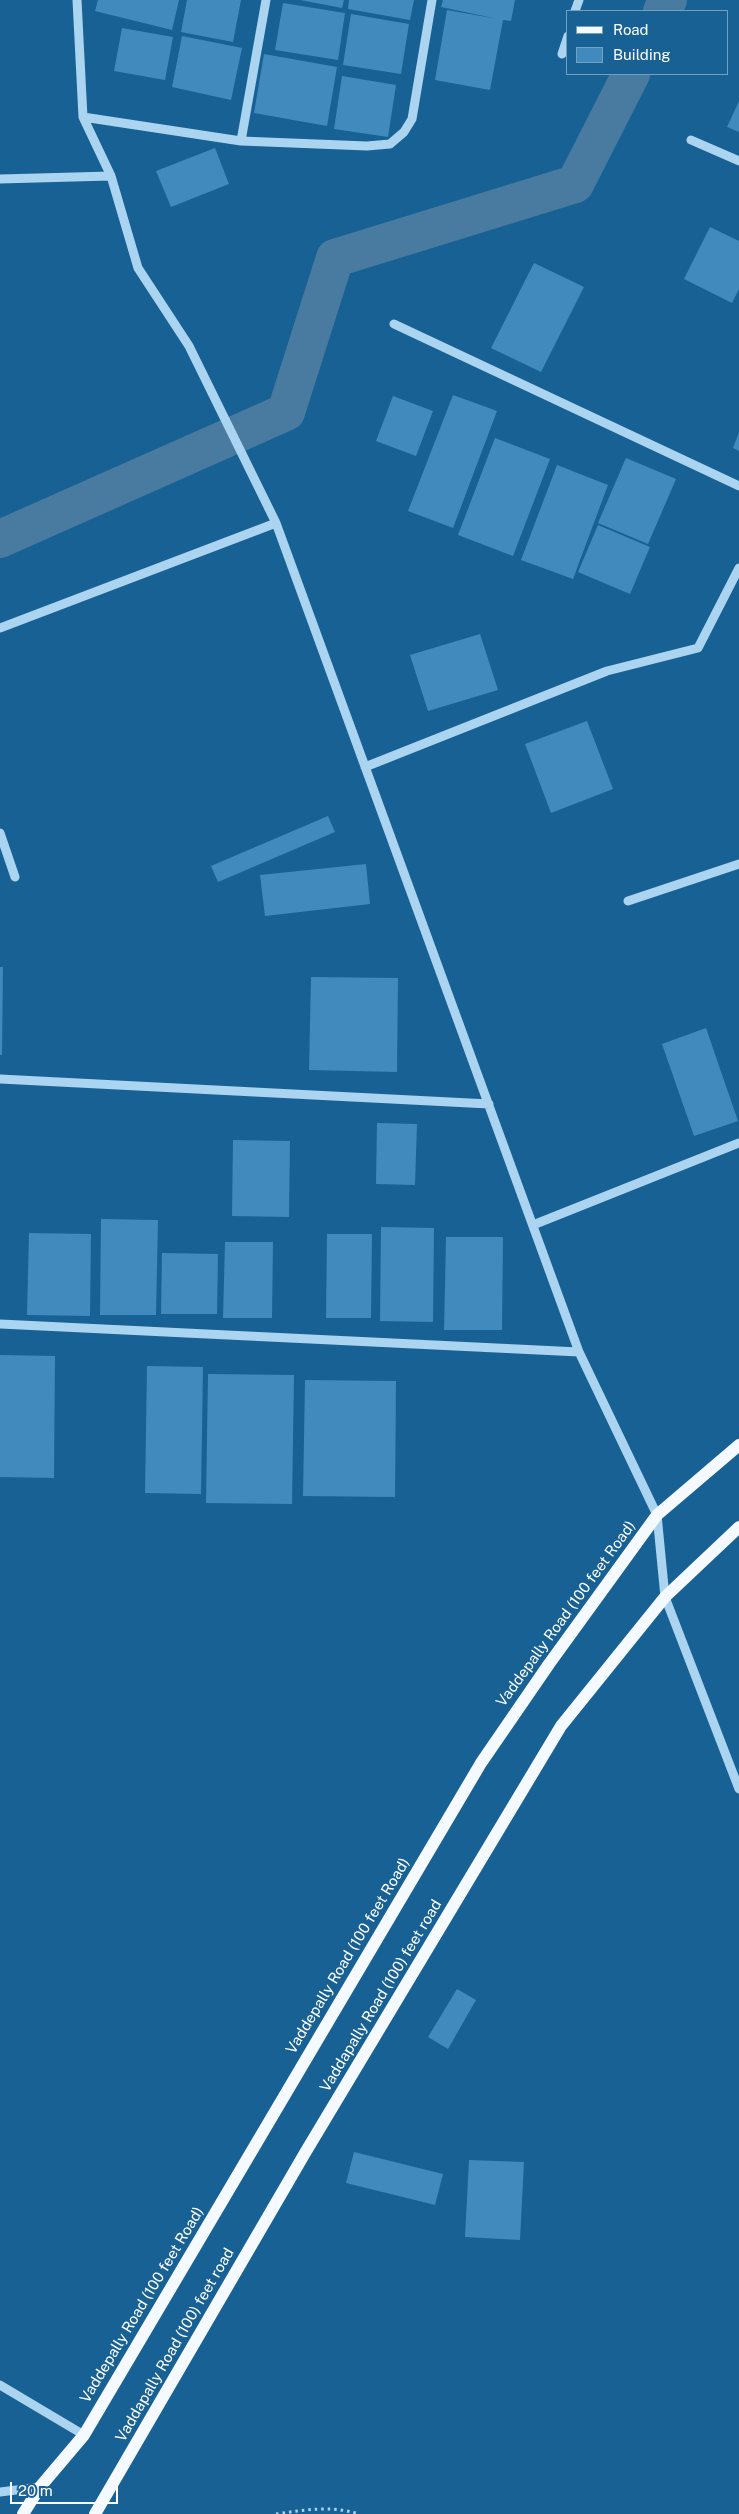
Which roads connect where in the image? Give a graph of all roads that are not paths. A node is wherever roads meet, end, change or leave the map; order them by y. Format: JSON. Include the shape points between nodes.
{"nodes":[{"id":1,"x":77,"y":0,"type":"edge"},
{"id":2,"x":266,"y":0,"type":"edge"},
{"id":3,"x":432,"y":0,"type":"edge"},
{"id":4,"x":566,"y":42,"type":"edge"},
{"id":5,"x":562,"y":54,"type":"dead end"},
{"id":6,"x":83,"y":117,"type":"junction"},
{"id":7,"x":691,"y":140,"type":"dead end"},
{"id":8,"x":241,"y":141,"type":"junction"},
{"id":9,"x":739,"y":161,"type":"edge"},
{"id":10,"x":111,"y":176,"type":"junction"},
{"id":11,"x":0,"y":179,"type":"edge"},
{"id":12,"x":394,"y":324,"type":"dead end"},
{"id":13,"x":739,"y":486,"type":"edge"},
{"id":14,"x":276,"y":523,"type":"junction"},
{"id":15,"x":739,"y":568,"type":"edge"},
{"id":16,"x":0,"y":628,"type":"edge"},
{"id":17,"x":365,"y":767,"type":"junction"},
{"id":18,"x":0,"y":833,"type":"edge"},
{"id":19,"x":739,"y":864,"type":"edge"},
{"id":20,"x":15,"y":877,"type":"dead end"},
{"id":21,"x":628,"y":901,"type":"dead end"},
{"id":22,"x":0,"y":1078,"type":"edge"},
{"id":23,"x":489,"y":1104,"type":"junction"},
{"id":24,"x":739,"y":1143,"type":"edge"},
{"id":25,"x":533,"y":1225,"type":"junction"},
{"id":26,"x":0,"y":1324,"type":"edge"},
{"id":27,"x":579,"y":1352,"type":"junction"},
{"id":28,"x":739,"y":1445,"type":"edge"},
{"id":29,"x":657,"y":1516,"type":"junction"},
{"id":30,"x":739,"y":1527,"type":"edge"},
{"id":31,"x":665,"y":1597,"type":"junction"},
{"id":32,"x":739,"y":1789,"type":"edge"},
{"id":33,"x":0,"y":2385,"type":"edge"},
{"id":34,"x":84,"y":2435,"type":"junction"},
{"id":35,"x":40,"y":2487,"type":"junction"},
{"id":36,"x":0,"y":2492,"type":"edge"},
{"id":37,"x":23,"y":2514,"type":"edge"},
{"id":38,"x":94,"y":2514,"type":"edge"}],
"edges":[{"from":1,"to":6,"type":"street"},
{"from":2,"to":8,"type":"street"},
{"from":3,"to":8,"type":"street","via":[[412,119],[404,132],[390,144]]},
{"from":4,"to":5,"type":"street"},
{"from":6,"to":8,"type":"street"},
{"from":6,"to":10,"type":"street"},
{"from":7,"to":9,"type":"street"},
{"from":10,"to":11,"type":"street"},
{"from":10,"to":14,"type":"street","via":[[138,268],[189,346]]},
{"from":12,"to":13,"type":"street"},
{"from":14,"to":16,"type":"street"},
{"from":14,"to":17,"type":"street"},
{"from":15,"to":17,"type":"street","via":[[698,648],[607,671]]},
{"from":17,"to":23,"type":"street"},
{"from":18,"to":20,"type":"street"},
{"from":19,"to":21,"type":"street"},
{"from":22,"to":23,"type":"street"},
{"from":23,"to":25,"type":"street"},
{"from":24,"to":25,"type":"street"},
{"from":25,"to":27,"type":"street"},
{"from":26,"to":27,"type":"street"},
{"from":27,"to":29,"type":"street"},
{"from":28,"to":29,"type":"main road","name":"Vaddepally Road (100 feet Road)"},
{"from":29,"to":31,"type":"street"},
{"from":29,"to":34,"type":"main road","name":"Vaddepally Road (100 feet Road)","via":[[481,1763]]},
{"from":30,"to":31,"type":"main road","name":"Vaddapally Road (100) feet road"},
{"from":31,"to":32,"type":"street"},
{"from":31,"to":38,"type":"main road","name":"Vaddapally Road (100) feet road","via":[[561,1726]]},
{"from":33,"to":34,"type":"street"},
{"from":34,"to":35,"type":"main road","name":"Vaddepally Road (100 feet Road)"},
{"from":35,"to":36,"type":"street"},
{"from":35,"to":37,"type":"main road","name":"Vaddepally Road (100 feet Road)"}]}
